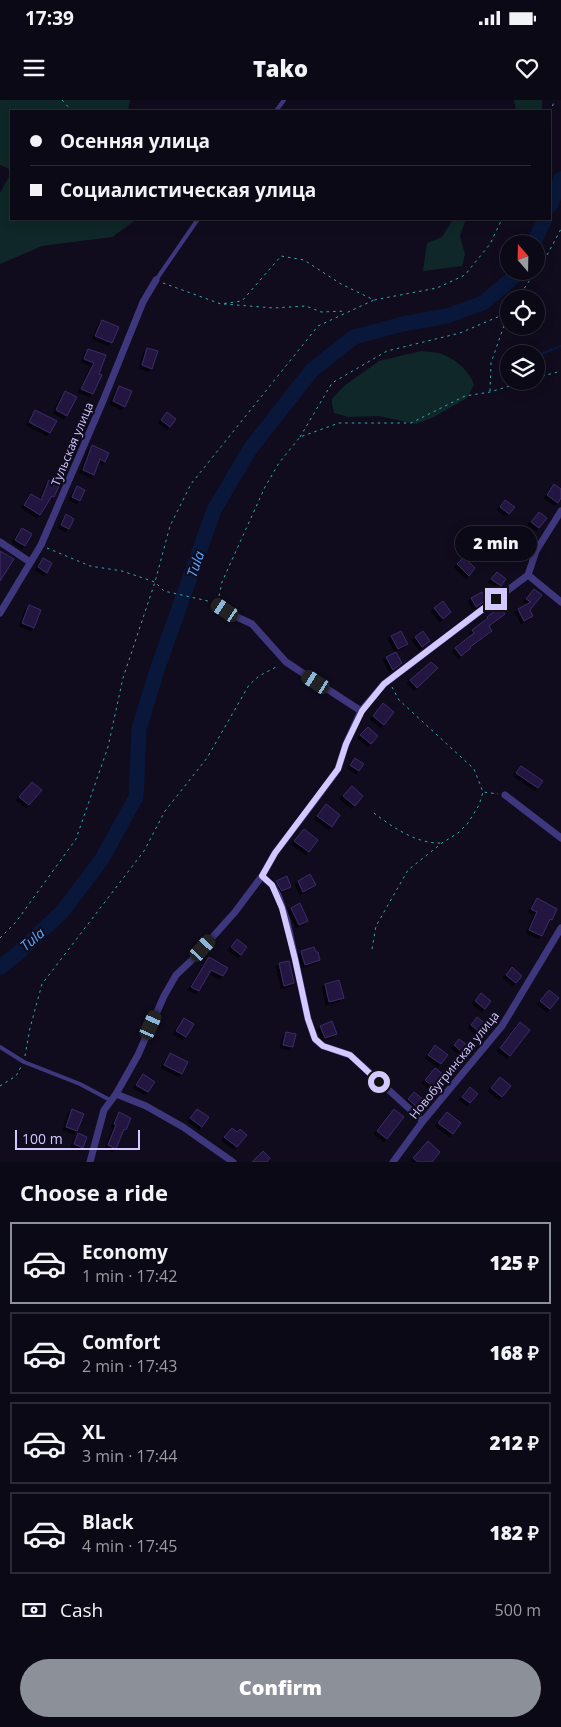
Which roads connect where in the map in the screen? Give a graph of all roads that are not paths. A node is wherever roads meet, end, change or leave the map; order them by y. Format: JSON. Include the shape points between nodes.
{"nodes":[{"id":1,"x":197,"y":220,"type":"edge"},
{"id":2,"x":156,"y":280,"type":"joint"},
{"id":3,"x":561,"y":510,"type":"edge"},
{"id":4,"x":0,"y":542,"type":"edge"},
{"id":5,"x":30,"y":562,"type":"junction"},
{"id":6,"x":528,"y":575,"type":"junction"},
{"id":7,"x":561,"y":602,"type":"edge"},
{"id":8,"x":216,"y":603,"type":"road end"},
{"id":9,"x":0,"y":613,"type":"edge"},
{"id":10,"x":362,"y":711,"type":"junction"},
{"id":11,"x":505,"y":795,"type":"road end"},
{"id":12,"x":561,"y":838,"type":"edge"},
{"id":13,"x":262,"y":876,"type":"junction"},
{"id":14,"x":561,"y":928,"type":"edge"},
{"id":15,"x":0,"y":1047,"type":"edge"},
{"id":16,"x":113,"y":1097,"type":"junction"},
{"id":17,"x":423,"y":1121,"type":"junction"},
{"id":18,"x":90,"y":1162,"type":"edge"},
{"id":19,"x":233,"y":1162,"type":"edge"},
{"id":20,"x":393,"y":1162,"type":"edge"}],
"edges":[{"from":1,"to":2,"type":"lane"},
{"from":2,"to":5,"type":"street","name":"Тульская улица","via":[[143,302],[103,401]]},
{"from":3,"to":6,"type":"street","via":[[536,551]]},
{"from":4,"to":5,"type":"street"},
{"from":5,"to":9,"type":"street","name":"Тульская улица"},
{"from":6,"to":7,"type":"street"},
{"from":6,"to":10,"type":"street","via":[[388,680]]},
{"from":8,"to":10,"type":"street","via":[[252,624],[286,662]]},
{"from":10,"to":13,"type":"street","via":[[338,769],[275,853]]},
{"from":11,"to":12,"type":"street"},
{"from":13,"to":16,"type":"street","via":[[236,912],[176,976],[138,1055]]},
{"from":13,"to":17,"type":"street","via":[[278,895],[315,1039],[323,1046],[350,1055]]},
{"from":14,"to":17,"type":"street","name":"Новобугринская улица","via":[[502,1026]]},
{"from":15,"to":16,"type":"lane","via":[[24,1062]]},
{"from":16,"to":18,"type":"street","via":[[104,1110]]},
{"from":16,"to":19,"type":"street","via":[[146,1106]]},
{"from":17,"to":20,"type":"street","name":"Новобугринская улица"}]}
